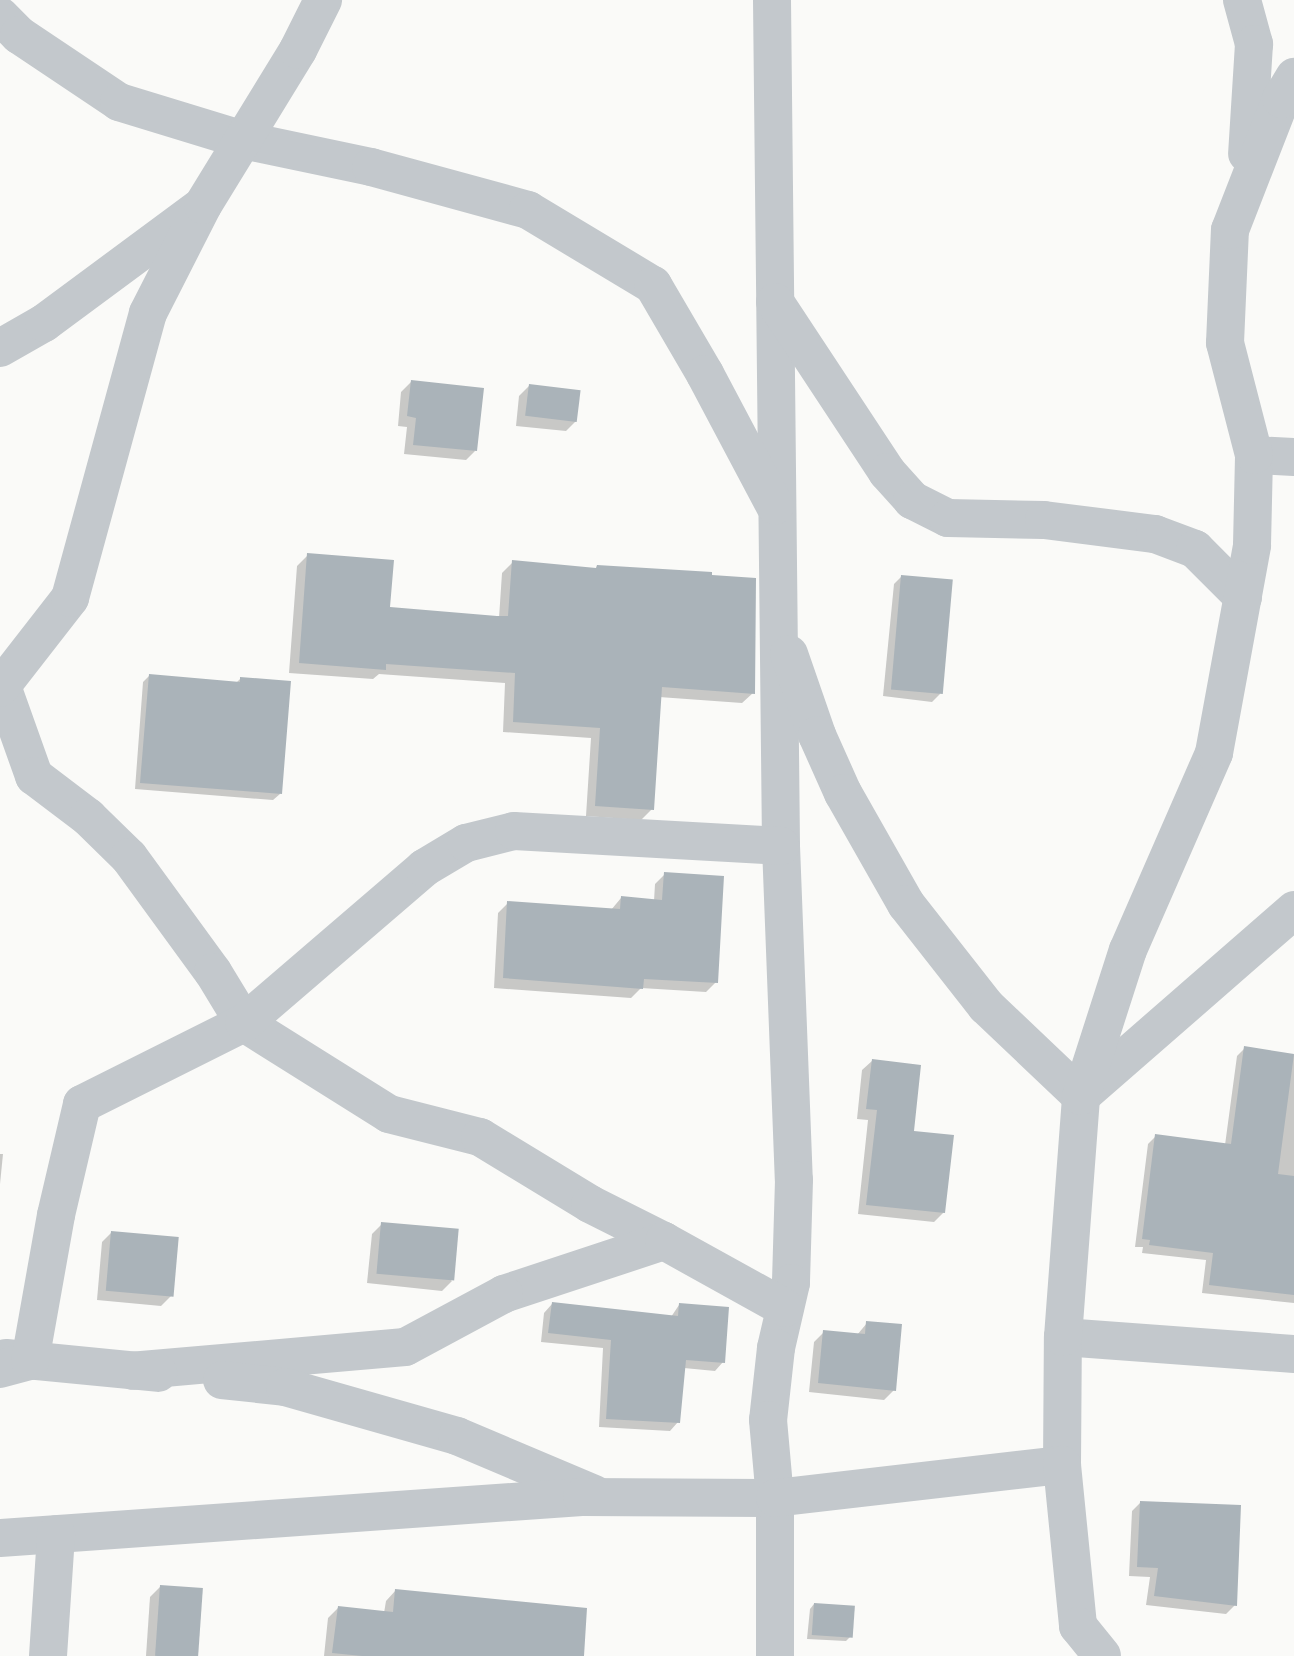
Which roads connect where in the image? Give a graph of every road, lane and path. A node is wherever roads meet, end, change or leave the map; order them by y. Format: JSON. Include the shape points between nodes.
{"nodes":[{"id":1,"x":323,"y":0,"type":"edge"},
{"id":2,"x":772,"y":0,"type":"edge"},
{"id":3,"x":1242,"y":0,"type":"edge"},
{"id":4,"x":0,"y":16,"type":"edge"},
{"id":5,"x":1294,"y":77,"type":"edge"},
{"id":6,"x":243,"y":140,"type":"junction"},
{"id":7,"x":203,"y":205,"type":"junction"},
{"id":8,"x":1230,"y":230,"type":"junction"},
{"id":9,"x":775,"y":302,"type":"junction"},
{"id":10,"x":0,"y":348,"type":"edge"},
{"id":11,"x":1254,"y":455,"type":"junction"},
{"id":12,"x":1294,"y":457,"type":"edge"},
{"id":13,"x":778,"y":511,"type":"junction"},
{"id":14,"x":1243,"y":597,"type":"junction"},
{"id":15,"x":778,"y":614,"type":"junction"},
{"id":16,"x":1,"y":687,"type":"edge"},
{"id":17,"x":781,"y":846,"type":"junction"},
{"id":18,"x":1294,"y":910,"type":"edge"},
{"id":19,"x":244,"y":1023,"type":"junction"},
{"id":20,"x":1080,"y":1096,"type":"junction"},
{"id":21,"x":664,"y":1241,"type":"junction"},
{"id":22,"x":785,"y":1308,"type":"junction"},
{"id":23,"x":1063,"y":1338,"type":"junction"},
{"id":24,"x":1294,"y":1354,"type":"edge"},
{"id":25,"x":10,"y":1362,"type":"edge"},
{"id":26,"x":133,"y":1371,"type":"junction"},
{"id":27,"x":1062,"y":1465,"type":"junction"},
{"id":28,"x":601,"y":1497,"type":"junction"},
{"id":29,"x":775,"y":1498,"type":"junction"},
{"id":30,"x":56,"y":1534,"type":"junction"},
{"id":31,"x":0,"y":1538,"type":"edge"},
{"id":32,"x":48,"y":1656,"type":"edge"},
{"id":33,"x":775,"y":1656,"type":"edge"},
{"id":34,"x":1102,"y":1656,"type":"edge"}],
"edges":[{"from":1,"to":6,"type":"street"},
{"from":2,"to":9,"type":"street"},
{"from":3,"to":8,"type":"street","via":[[1254,44],[1250,131]]},
{"from":4,"to":6,"type":"street","via":[[19,35],[119,102]]},
{"from":5,"to":8,"type":"street","via":[[1281,99]]},
{"from":6,"to":7,"type":"street"},
{"from":6,"to":13,"type":"street","via":[[372,167],[528,210],[653,285]]},
{"from":7,"to":10,"type":"street","via":[[44,323]]},
{"from":7,"to":16,"type":"street","via":[[148,313],[70,598]]},
{"from":8,"to":11,"type":"street","via":[[1225,343]]},
{"from":9,"to":13,"type":"street"},
{"from":9,"to":14,"type":"street","via":[[887,472],[912,500],[948,518],[1044,520],[1155,534],[1195,549]]},
{"from":11,"to":12,"type":"street"},
{"from":11,"to":14,"type":"street","via":[[1252,545]]},
{"from":13,"to":15,"type":"street"},
{"from":14,"to":20,"type":"street","via":[[1214,753],[1128,950]]},
{"from":15,"to":17,"type":"street"},
{"from":15,"to":20,"type":"street","via":[[813,723],[843,793],[906,904],[986,1006]]},
{"from":16,"to":19,"type":"street","via":[[34,776],[88,817],[129,857],[213,972]]},
{"from":17,"to":19,"type":"street","via":[[514,831],[466,844],[424,868]]},
{"from":17,"to":22,"type":"street","via":[[794,1180]]},
{"from":18,"to":20,"type":"street"},
{"from":19,"to":21,"type":"street","via":[[390,1114],[480,1137],[590,1204]]},
{"from":19,"to":25,"type":"street","via":[[82,1104],[56,1215]]},
{"from":20,"to":23,"type":"street"},
{"from":21,"to":22,"type":"street"},
{"from":21,"to":26,"type":"street","via":[[504,1294],[405,1347]]},
{"from":22,"to":29,"type":"street","via":[[768,1420]]},
{"from":23,"to":24,"type":"street"},
{"from":23,"to":27,"type":"street"},
{"from":25,"to":26,"type":"street"},
{"from":26,"to":28,"type":"street","via":[[285,1387],[457,1436]]},
{"from":27,"to":29,"type":"street"},
{"from":27,"to":34,"type":"street","via":[[1078,1626]]},
{"from":28,"to":29,"type":"street"},
{"from":28,"to":30,"type":"street"},
{"from":29,"to":33,"type":"street"},
{"from":30,"to":31,"type":"street"},
{"from":30,"to":32,"type":"street"}]}
